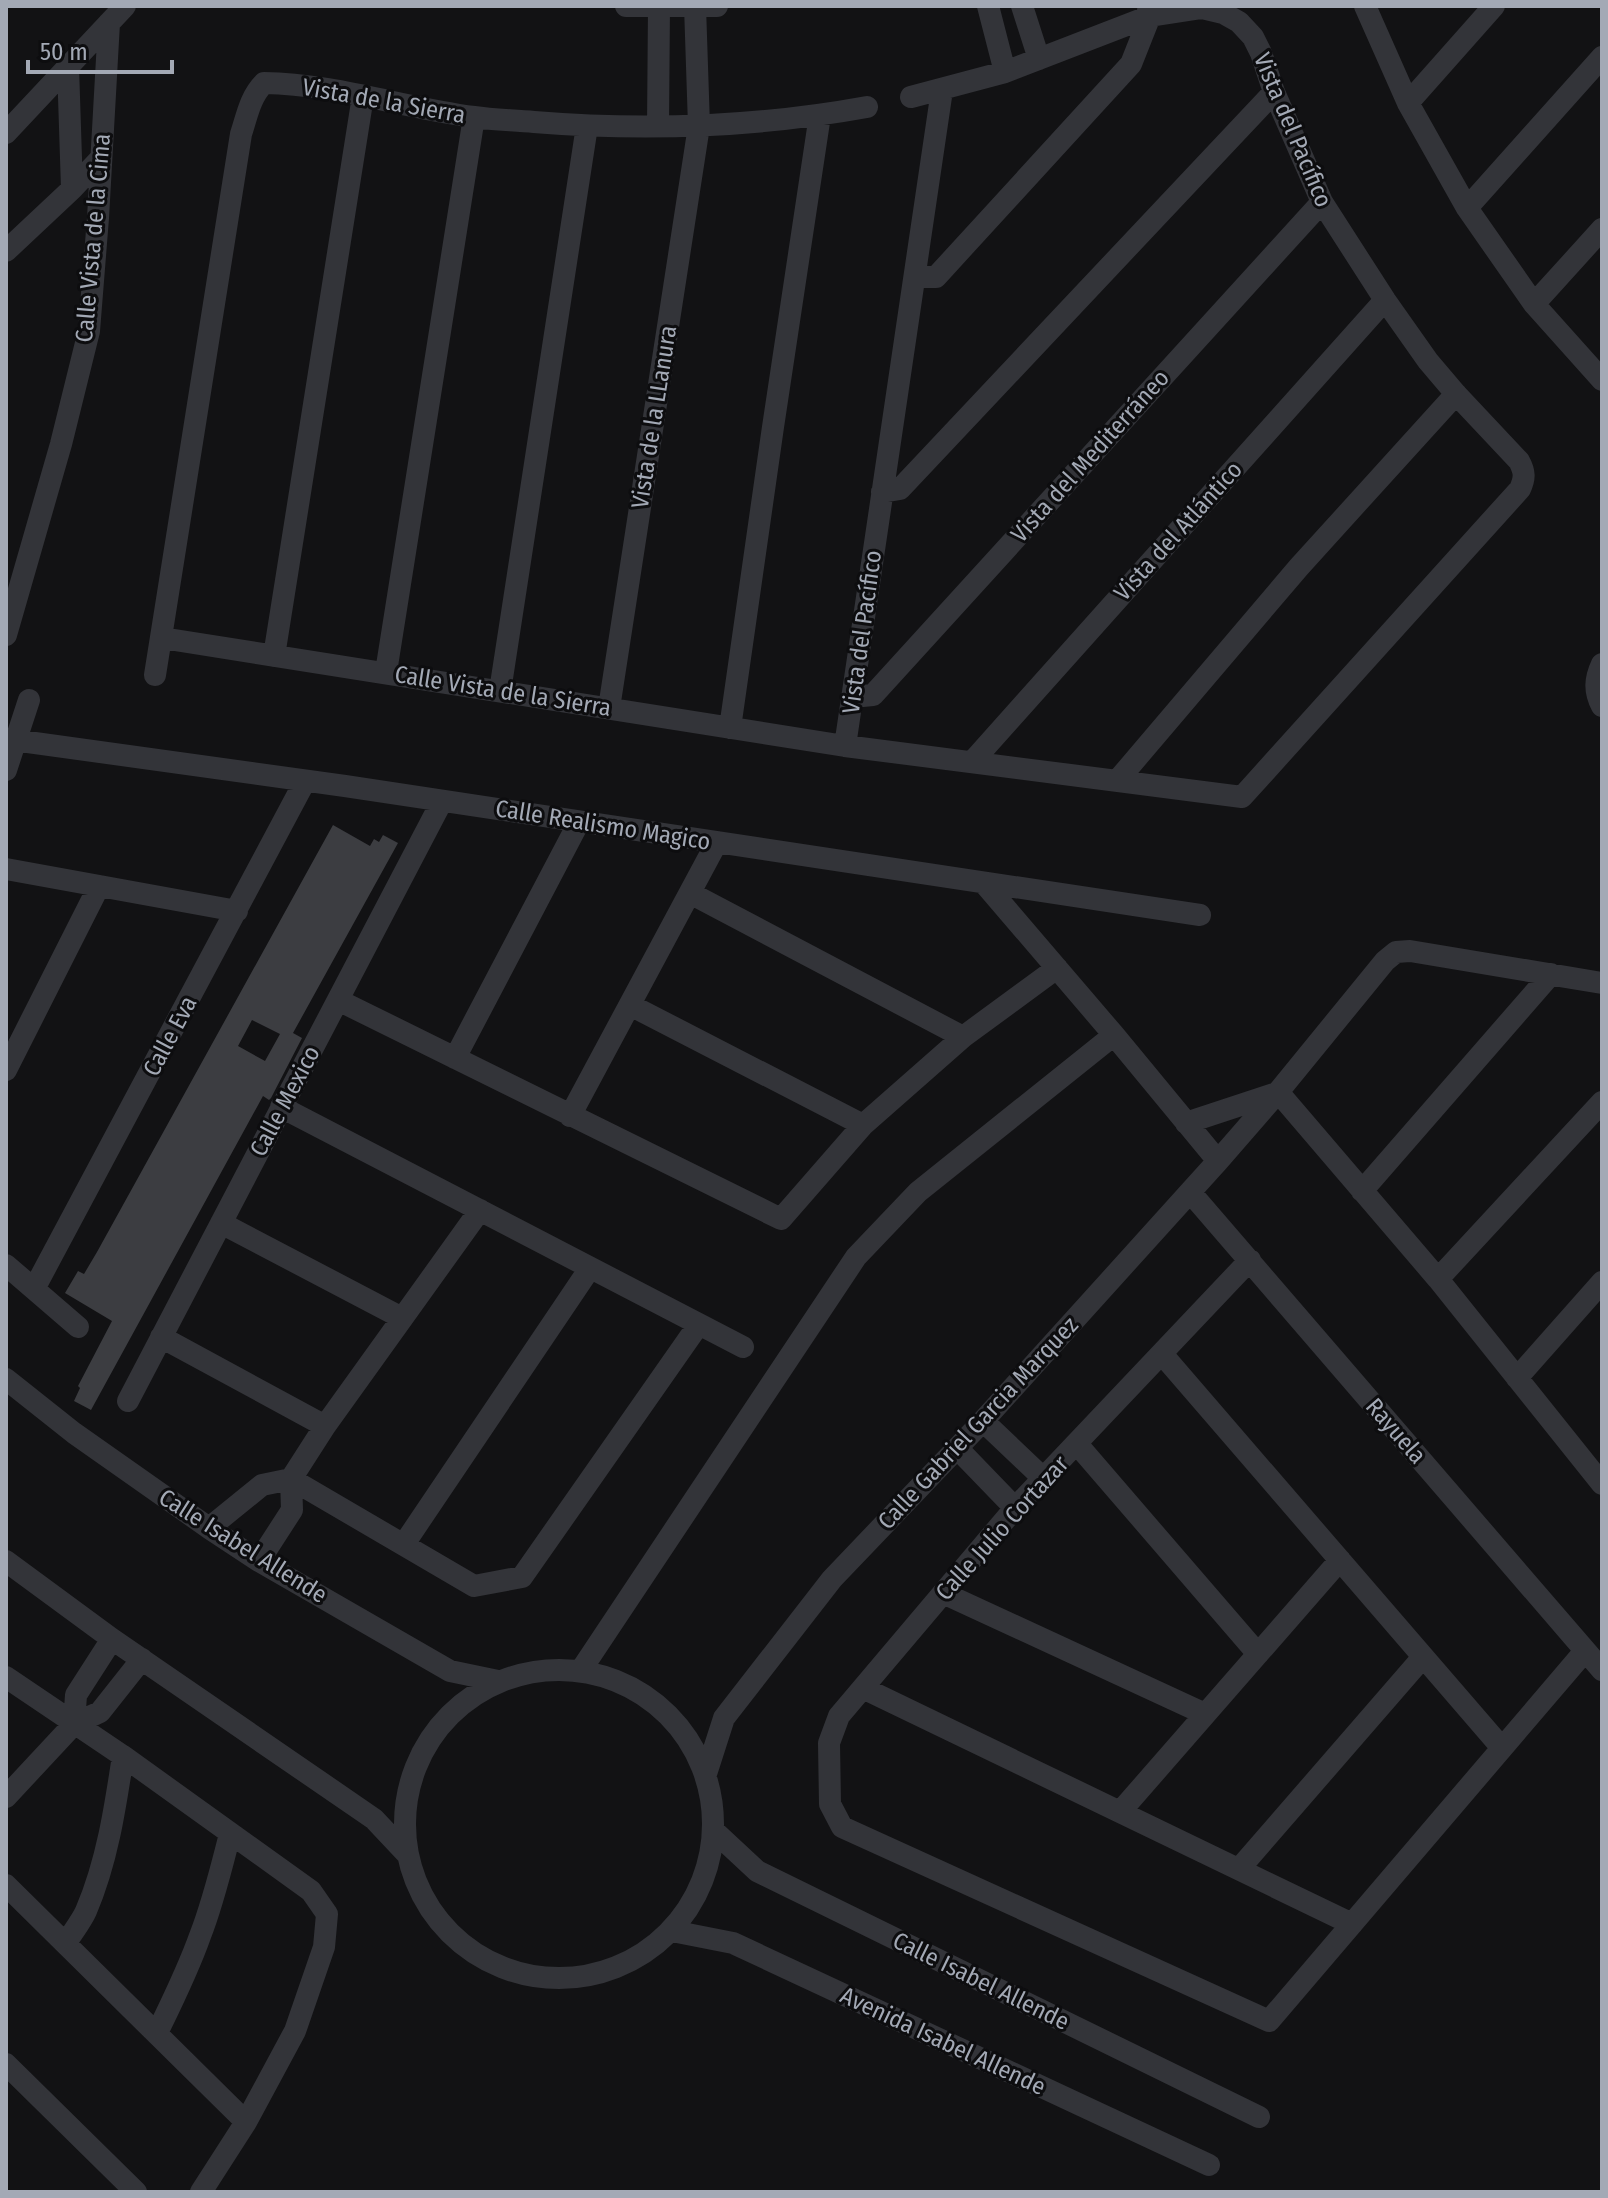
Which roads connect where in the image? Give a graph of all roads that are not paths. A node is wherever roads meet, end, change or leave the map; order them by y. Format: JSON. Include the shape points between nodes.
{"nodes":[{"id":1,"x":125,"y":6,"type":"edge"},
{"id":2,"x":626,"y":6,"type":"edge"},
{"id":3,"x":703,"y":6,"type":"edge"},
{"id":4,"x":988,"y":6,"type":"edge"},
{"id":5,"x":1022,"y":6,"type":"edge"},
{"id":6,"x":1365,"y":6,"type":"edge"},
{"id":7,"x":1494,"y":6,"type":"edge"},
{"id":8,"x":659,"y":7,"type":"edge"},
{"id":9,"x":1149,"y":11,"type":"edge"},
{"id":10,"x":109,"y":23,"type":"junction"},
{"id":11,"x":1602,"y":57,"type":"edge"},
{"id":12,"x":1039,"y":59,"type":"junction"},
{"id":13,"x":68,"y":66,"type":"junction"},
{"id":14,"x":1005,"y":72,"type":"junction"},
{"id":15,"x":942,"y":90,"type":"junction"},
{"id":16,"x":1274,"y":92,"type":"junction"},
{"id":17,"x":363,"y":96,"type":"junction"},
{"id":18,"x":911,"y":97,"type":"dead end"},
{"id":19,"x":1408,"y":103,"type":"junction"},
{"id":20,"x":867,"y":107,"type":"dead end"},
{"id":21,"x":820,"y":115,"type":"junction"},
{"id":22,"x":474,"y":117,"type":"junction"},
{"id":23,"x":587,"y":126,"type":"junction"},
{"id":24,"x":658,"y":126,"type":"junction"},
{"id":25,"x":699,"y":126,"type":"junction"},
{"id":26,"x":6,"y":133,"type":"edge"},
{"id":27,"x":101,"y":158,"type":"junction"},
{"id":28,"x":72,"y":189,"type":"junction"},
{"id":29,"x":1322,"y":202,"type":"junction"},
{"id":30,"x":1467,"y":208,"type":"junction"},
{"id":31,"x":1602,"y":229,"type":"edge"},
{"id":32,"x":6,"y":251,"type":"edge"},
{"id":33,"x":915,"y":277,"type":"junction"},
{"id":34,"x":1385,"y":300,"type":"junction"},
{"id":35,"x":1534,"y":304,"type":"junction"},
{"id":36,"x":1602,"y":380,"type":"edge"},
{"id":37,"x":1456,"y":394,"type":"junction"},
{"id":38,"x":1520,"y":489,"type":"joint"},
{"id":39,"x":882,"y":492,"type":"junction"},
{"id":40,"x":7,"y":627,"type":"edge"},
{"id":41,"x":162,"y":638,"type":"junction"},
{"id":42,"x":274,"y":656,"type":"junction"},
{"id":43,"x":1602,"y":664,"type":"edge"},
{"id":44,"x":386,"y":672,"type":"junction"},
{"id":45,"x":155,"y":675,"type":"dead end"},
{"id":46,"x":500,"y":691,"type":"junction"},
{"id":47,"x":852,"y":697,"type":"junction"},
{"id":48,"x":29,"y":700,"type":"dead end"},
{"id":49,"x":1602,"y":706,"type":"edge"},
{"id":50,"x":609,"y":708,"type":"junction"},
{"id":51,"x":730,"y":728,"type":"junction"},
{"id":52,"x":10,"y":740,"type":"edge"},
{"id":53,"x":845,"y":746,"type":"junction"},
{"id":54,"x":972,"y":762,"type":"junction"},
{"id":55,"x":6,"y":770,"type":"edge"},
{"id":56,"x":305,"y":781,"type":"junction"},
{"id":57,"x":1117,"y":781,"type":"junction"},
{"id":58,"x":442,"y":801,"type":"junction"},
{"id":59,"x":579,"y":822,"type":"junction"},
{"id":60,"x":717,"y":842,"type":"junction"},
{"id":61,"x":6,"y":869,"type":"edge"},
{"id":62,"x":984,"y":883,"type":"junction"},
{"id":63,"x":99,"y":886,"type":"junction"},
{"id":64,"x":690,"y":893,"type":"junction"},
{"id":65,"x":237,"y":911,"type":"junction"},
{"id":66,"x":1200,"y":915,"type":"dead end"},
{"id":67,"x":1057,"y":968,"type":"junction"},
{"id":68,"x":1551,"y":974,"type":"junction"},
{"id":69,"x":1602,"y":983,"type":"edge"},
{"id":70,"x":338,"y":1000,"type":"junction"},
{"id":71,"x":630,"y":1005,"type":"junction"},
{"id":72,"x":1114,"y":1035,"type":"junction"},
{"id":73,"x":963,"y":1037,"type":"junction"},
{"id":74,"x":455,"y":1058,"type":"junction"},
{"id":75,"x":6,"y":1070,"type":"edge"},
{"id":76,"x":1278,"y":1092,"type":"junction"},
{"id":77,"x":1600,"y":1106,"type":"edge"},
{"id":78,"x":281,"y":1107,"type":"junction"},
{"id":79,"x":570,"y":1116,"type":"junction"},
{"id":80,"x":1186,"y":1123,"type":"junction"},
{"id":81,"x":863,"y":1125,"type":"junction"},
{"id":82,"x":1218,"y":1161,"type":"junction"},
{"id":83,"x":1362,"y":1191,"type":"junction"},
{"id":84,"x":1190,"y":1192,"type":"junction"},
{"id":85,"x":480,"y":1210,"type":"junction"},
{"id":86,"x":221,"y":1223,"type":"junction"},
{"id":87,"x":1250,"y":1260,"type":"junction"},
{"id":88,"x":6,"y":1265,"type":"edge"},
{"id":89,"x":590,"y":1268,"type":"junction"},
{"id":90,"x":1438,"y":1279,"type":"junction"},
{"id":91,"x":1602,"y":1282,"type":"edge"},
{"id":92,"x":34,"y":1289,"type":"junction"},
{"id":93,"x":402,"y":1318,"type":"junction"},
{"id":94,"x":699,"y":1324,"type":"junction"},
{"id":95,"x":78,"y":1327,"type":"dead end"},
{"id":96,"x":161,"y":1337,"type":"junction"},
{"id":97,"x":743,"y":1347,"type":"dead end"},
{"id":98,"x":1162,"y":1354,"type":"junction"},
{"id":99,"x":1517,"y":1378,"type":"junction"},
{"id":100,"x":6,"y":1379,"type":"edge"},
{"id":101,"x":128,"y":1401,"type":"dead end"},
{"id":102,"x":983,"y":1421,"type":"junction"},
{"id":103,"x":325,"y":1426,"type":"junction"},
{"id":104,"x":1077,"y":1444,"type":"junction"},
{"id":105,"x":957,"y":1448,"type":"junction"},
{"id":106,"x":1599,"y":1473,"type":"edge"},
{"id":107,"x":291,"y":1479,"type":"junction"},
{"id":108,"x":1044,"y":1479,"type":"junction"},
{"id":109,"x":1015,"y":1508,"type":"junction"},
{"id":110,"x":209,"y":1528,"type":"junction"},
{"id":111,"x":404,"y":1544,"type":"junction"},
{"id":112,"x":1340,"y":1560,"type":"junction"},
{"id":113,"x":6,"y":1561,"type":"edge"},
{"id":114,"x":259,"y":1561,"type":"junction"},
{"id":115,"x":943,"y":1593,"type":"junction"},
{"id":116,"x":112,"y":1639,"type":"junction"},
{"id":117,"x":1585,"y":1651,"type":"junction"},
{"id":118,"x":1258,"y":1654,"type":"junction"},
{"id":119,"x":1423,"y":1657,"type":"junction"},
{"id":120,"x":142,"y":1659,"type":"junction"},
{"id":121,"x":581,"y":1670,"type":"junction"},
{"id":122,"x":1602,"y":1670,"type":"edge"},
{"id":123,"x":6,"y":1677,"type":"edge"},
{"id":124,"x":498,"y":1681,"type":"junction"},
{"id":125,"x":863,"y":1688,"type":"junction"},
{"id":126,"x":1205,"y":1714,"type":"junction"},
{"id":127,"x":74,"y":1724,"type":"junction"},
{"id":128,"x":1502,"y":1748,"type":"junction"},
{"id":129,"x":123,"y":1756,"type":"junction"},
{"id":130,"x":706,"y":1774,"type":"junction"},
{"id":131,"x":6,"y":1797,"type":"edge"},
{"id":132,"x":1120,"y":1812,"type":"junction"},
{"id":133,"x":713,"y":1830,"type":"junction"},
{"id":134,"x":230,"y":1834,"type":"junction"},
{"id":135,"x":406,"y":1853,"type":"junction"},
{"id":136,"x":1239,"y":1869,"type":"junction"},
{"id":137,"x":6,"y":1885,"type":"edge"},
{"id":138,"x":1352,"y":1924,"type":"junction"},
{"id":139,"x":672,"y":1931,"type":"junction"},
{"id":140,"x":66,"y":1943,"type":"junction"},
{"id":141,"x":157,"y":2033,"type":"junction"},
{"id":142,"x":6,"y":2064,"type":"edge"},
{"id":143,"x":1259,"y":2117,"type":"dead end"},
{"id":144,"x":246,"y":2122,"type":"junction"},
{"id":145,"x":1209,"y":2165,"type":"dead end"},
{"id":146,"x":136,"y":2192,"type":"edge"},
{"id":147,"x":201,"y":2192,"type":"edge"}],
"edges":[{"from":1,"to":10,"type":"street"},
{"from":2,"to":8,"type":"street"},
{"from":3,"to":8,"type":"street"},
{"from":3,"to":25,"type":"street","name":"Vista de la LLanura"},
{"from":4,"to":14,"type":"street"},
{"from":5,"to":12,"type":"street"},
{"from":6,"to":19,"type":"street"},
{"from":7,"to":19,"type":"street"},
{"from":8,"to":24,"type":"street"},
{"from":9,"to":12,"type":"street","name":"Vista del Pacífico"},
{"from":9,"to":16,"type":"street","name":"Vista del Pacífico","via":[[1202,8],[1239,22],[1253,37]]},
{"from":9,"to":33,"type":"street","via":[[1131,64],[1112,86],[936,277]]},
{"from":10,"to":13,"type":"street"},
{"from":10,"to":27,"type":"street","name":"Calle Vista de la Cima"},
{"from":11,"to":30,"type":"street"},
{"from":12,"to":14,"type":"street","name":"Vista del Pacífico"},
{"from":13,"to":26,"type":"street"},
{"from":13,"to":28,"type":"street"},
{"from":14,"to":15,"type":"street","name":"Vista del Pacífico"},
{"from":15,"to":18,"type":"street","name":"Vista del Pacífico"},
{"from":15,"to":33,"type":"street","name":"Vista del Pacífico"},
{"from":16,"to":29,"type":"street","name":"Vista del Pacífico"},
{"from":16,"to":39,"type":"street","via":[[900,489]]},
{"from":17,"to":22,"type":"street","name":"Vista de la Sierra"},
{"from":17,"to":41,"type":"street","name":"Vista de la Sierra","via":[[264,83],[250,105],[241,134]]},
{"from":17,"to":42,"type":"street"},
{"from":19,"to":30,"type":"street"},
{"from":20,"to":21,"type":"street","name":"Vista de la Sierra"},
{"from":21,"to":25,"type":"street","name":"Vista de la Sierra"},
{"from":21,"to":51,"type":"street"},
{"from":22,"to":23,"type":"street","name":"Vista de la Sierra"},
{"from":22,"to":44,"type":"street"},
{"from":23,"to":24,"type":"street","name":"Vista de la Sierra"},
{"from":23,"to":46,"type":"street"},
{"from":24,"to":25,"type":"street","name":"Vista de la Sierra"},
{"from":25,"to":50,"type":"street","name":"Vista de la LLanura"},
{"from":27,"to":28,"type":"street"},
{"from":27,"to":40,"type":"street","name":"Calle Vista de la Cima","via":[[89,331]]},
{"from":28,"to":32,"type":"street"},
{"from":29,"to":34,"type":"street","name":"Vista del Pacífico"},
{"from":29,"to":47,"type":"street","name":"Vista del Mediterráneo","via":[[873,695]]},
{"from":30,"to":35,"type":"street"},
{"from":31,"to":35,"type":"street"},
{"from":33,"to":39,"type":"street","name":"Vista del Pacífico"},
{"from":34,"to":37,"type":"street","name":"Vista del Pacífico"},
{"from":34,"to":54,"type":"street","name":"Vista del Atlántico"},
{"from":35,"to":36,"type":"street"},
{"from":37,"to":38,"type":"street","name":"Vista del Pacífico","via":[[1519,461],[1524,470]]},
{"from":37,"to":57,"type":"street","via":[[1299,567]]},
{"from":38,"to":57,"type":"street","name":"Calle Vista de la Sierra","via":[[1242,797]]},
{"from":39,"to":47,"type":"street","name":"Vista del Pacífico"},
{"from":41,"to":42,"type":"street","name":"Calle Vista de la Sierra"},
{"from":41,"to":45,"type":"street","name":"Vista de la Sierra"},
{"from":42,"to":44,"type":"street","name":"Calle Vista de la Sierra"},
{"from":43,"to":49,"type":"street","via":[[1596,679]]},
{"from":44,"to":46,"type":"street","name":"Calle Vista de la Sierra"},
{"from":46,"to":50,"type":"street","name":"Calle Vista de la Sierra"},
{"from":47,"to":53,"type":"street","name":"Vista del Pacífico"},
{"from":48,"to":52,"type":"street"},
{"from":50,"to":51,"type":"street","name":"Calle Vista de la Sierra"},
{"from":51,"to":53,"type":"street","name":"Calle Vista de la Sierra"},
{"from":52,"to":55,"type":"street"},
{"from":52,"to":56,"type":"street","name":"Calle Realismo Magico"},
{"from":53,"to":54,"type":"street","name":"Calle Vista de la Sierra"},
{"from":54,"to":57,"type":"street","name":"Calle Vista de la Sierra"},
{"from":56,"to":58,"type":"street","name":"Calle Realismo Magico"},
{"from":56,"to":65,"type":"street","name":"Calle Eva"},
{"from":58,"to":59,"type":"street","name":"Calle Realismo Magico"},
{"from":58,"to":70,"type":"street","name":"Calle Mexico"},
{"from":59,"to":60,"type":"street","name":"Calle Realismo Magico"},
{"from":59,"to":74,"type":"street"},
{"from":60,"to":62,"type":"street","name":"Calle Realismo Magico"},
{"from":60,"to":64,"type":"street"},
{"from":61,"to":63,"type":"street"},
{"from":62,"to":66,"type":"street","name":"Calle Realismo Magico"},
{"from":62,"to":67,"type":"street"},
{"from":63,"to":65,"type":"street"},
{"from":63,"to":75,"type":"street"},
{"from":64,"to":71,"type":"street"},
{"from":64,"to":73,"type":"street"},
{"from":65,"to":92,"type":"street","name":"Calle Eva"},
{"from":67,"to":72,"type":"street"},
{"from":67,"to":73,"type":"street"},
{"from":68,"to":69,"type":"street"},
{"from":68,"to":76,"type":"street","name":"Calle Gabriel Garcia Marquez","via":[[1396,952]]},
{"from":68,"to":83,"type":"street"},
{"from":70,"to":74,"type":"street"},
{"from":70,"to":78,"type":"street","name":"Calle Mexico"},
{"from":71,"to":79,"type":"street"},
{"from":71,"to":81,"type":"street"},
{"from":72,"to":80,"type":"street"},
{"from":72,"to":121,"type":"street","via":[[918,1192],[856,1257]]},
{"from":73,"to":81,"type":"street"},
{"from":74,"to":79,"type":"street"},
{"from":76,"to":80,"type":"street"},
{"from":76,"to":82,"type":"street","name":"Calle Gabriel Garcia Marquez"},
{"from":76,"to":83,"type":"street"},
{"from":77,"to":90,"type":"street"},
{"from":78,"to":85,"type":"street"},
{"from":78,"to":86,"type":"street","name":"Calle Mexico"},
{"from":79,"to":81,"type":"street","via":[[781,1219]]},
{"from":80,"to":82,"type":"street"},
{"from":82,"to":84,"type":"street","name":"Calle Gabriel Garcia Marquez"},
{"from":83,"to":90,"type":"street"},
{"from":84,"to":87,"type":"street","name":"Rayuela"},
{"from":84,"to":102,"type":"street","name":"Calle Gabriel Garcia Marquez"},
{"from":85,"to":89,"type":"street"},
{"from":85,"to":93,"type":"street"},
{"from":86,"to":93,"type":"street"},
{"from":86,"to":96,"type":"street","name":"Calle Mexico"},
{"from":87,"to":98,"type":"street","name":"Calle Julio Cortazar"},
{"from":87,"to":117,"type":"street","name":"Rayuela"},
{"from":88,"to":92,"type":"street"},
{"from":89,"to":94,"type":"street"},
{"from":89,"to":111,"type":"street"},
{"from":90,"to":99,"type":"street"},
{"from":91,"to":99,"type":"street"},
{"from":92,"to":95,"type":"street"},
{"from":93,"to":103,"type":"street"},
{"from":94,"to":97,"type":"street"},
{"from":94,"to":111,"type":"street","via":[[522,1577],[474,1586]]},
{"from":96,"to":101,"type":"street","name":"Calle Mexico"},
{"from":96,"to":103,"type":"street"},
{"from":98,"to":104,"type":"street","name":"Calle Julio Cortazar"},
{"from":98,"to":112,"type":"street"},
{"from":99,"to":106,"type":"street"},
{"from":100,"to":110,"type":"street","name":"Calle Isabel Allende"},
{"from":102,"to":105,"type":"street","name":"Calle Gabriel Garcia Marquez"},
{"from":102,"to":108,"type":"street"},
{"from":103,"to":107,"type":"street"},
{"from":104,"to":108,"type":"street","name":"Calle Julio Cortazar"},
{"from":104,"to":118,"type":"street"},
{"from":105,"to":109,"type":"street"},
{"from":105,"to":130,"type":"street","name":"Calle Gabriel Garcia Marquez","via":[[832,1579],[724,1718]]},
{"from":107,"to":110,"type":"street","via":[[262,1485]]},
{"from":107,"to":111,"type":"street"},
{"from":107,"to":114,"type":"street","via":[[292,1510]]},
{"from":108,"to":109,"type":"street","name":"Calle Julio Cortazar"},
{"from":109,"to":115,"type":"street","name":"Calle Julio Cortazar"},
{"from":110,"to":114,"type":"street","name":"Calle Isabel Allende"},
{"from":112,"to":118,"type":"street"},
{"from":112,"to":119,"type":"street"},
{"from":113,"to":116,"type":"street"},
{"from":114,"to":124,"type":"street","name":"Calle Isabel Allende","via":[[450,1671]]},
{"from":115,"to":125,"type":"street","name":"Calle Julio Cortazar"},
{"from":115,"to":126,"type":"street"},
{"from":116,"to":120,"type":"street"},
{"from":116,"to":127,"type":"street","via":[[76,1695]]},
{"from":117,"to":122,"type":"street","name":"Rayuela"},
{"from":117,"to":128,"type":"street"},
{"from":118,"to":126,"type":"street"},
{"from":119,"to":128,"type":"street"},
{"from":119,"to":136,"type":"street"},
{"from":120,"to":127,"type":"street","via":[[100,1712]]},
{"from":120,"to":135,"type":"street","via":[[374,1819]]},
{"from":121,"to":124,"type":"street","via":[[539,1670]]},
{"from":121,"to":130,"type":"street","via":[[622,1682],[658,1705],[687,1736]]},
{"from":123,"to":127,"type":"street"},
{"from":124,"to":135,"type":"street","via":[[462,1702],[432,1733],[413,1770],[404,1811]]},
{"from":125,"to":132,"type":"street"},
{"from":125,"to":138,"type":"street","name":"Calle Julio Cortazar","via":[[839,1716],[829,1743],[830,1804],[842,1827],[1269,2021]]},
{"from":126,"to":132,"type":"street"},
{"from":127,"to":129,"type":"street"},
{"from":127,"to":131,"type":"street"},
{"from":128,"to":138,"type":"street"},
{"from":129,"to":134,"type":"street"},
{"from":129,"to":140,"type":"street","via":[[98,1877],[85,1914]]},
{"from":130,"to":133,"type":"street"},
{"from":132,"to":136,"type":"street"},
{"from":133,"to":139,"type":"street","via":[[711,1857],[697,1897]]},
{"from":133,"to":143,"type":"street","name":"Calle Isabel Allende","via":[[757,1871]]},
{"from":134,"to":141,"type":"street","via":[[200,1936]]},
{"from":134,"to":144,"type":"street","via":[[311,1891],[327,1914],[324,1947],[295,2031]]},
{"from":135,"to":139,"type":"street","via":[[420,1893],[444,1928],[477,1955],[516,1973],[558,1979],[600,1974],[639,1957]]},
{"from":136,"to":138,"type":"street"},
{"from":137,"to":140,"type":"street"},
{"from":139,"to":145,"type":"street","name":"Avenida Isabel Allende","via":[[733,1943]]},
{"from":140,"to":141,"type":"street"},
{"from":141,"to":144,"type":"street"},
{"from":142,"to":146,"type":"street"},
{"from":144,"to":147,"type":"street"}]}
